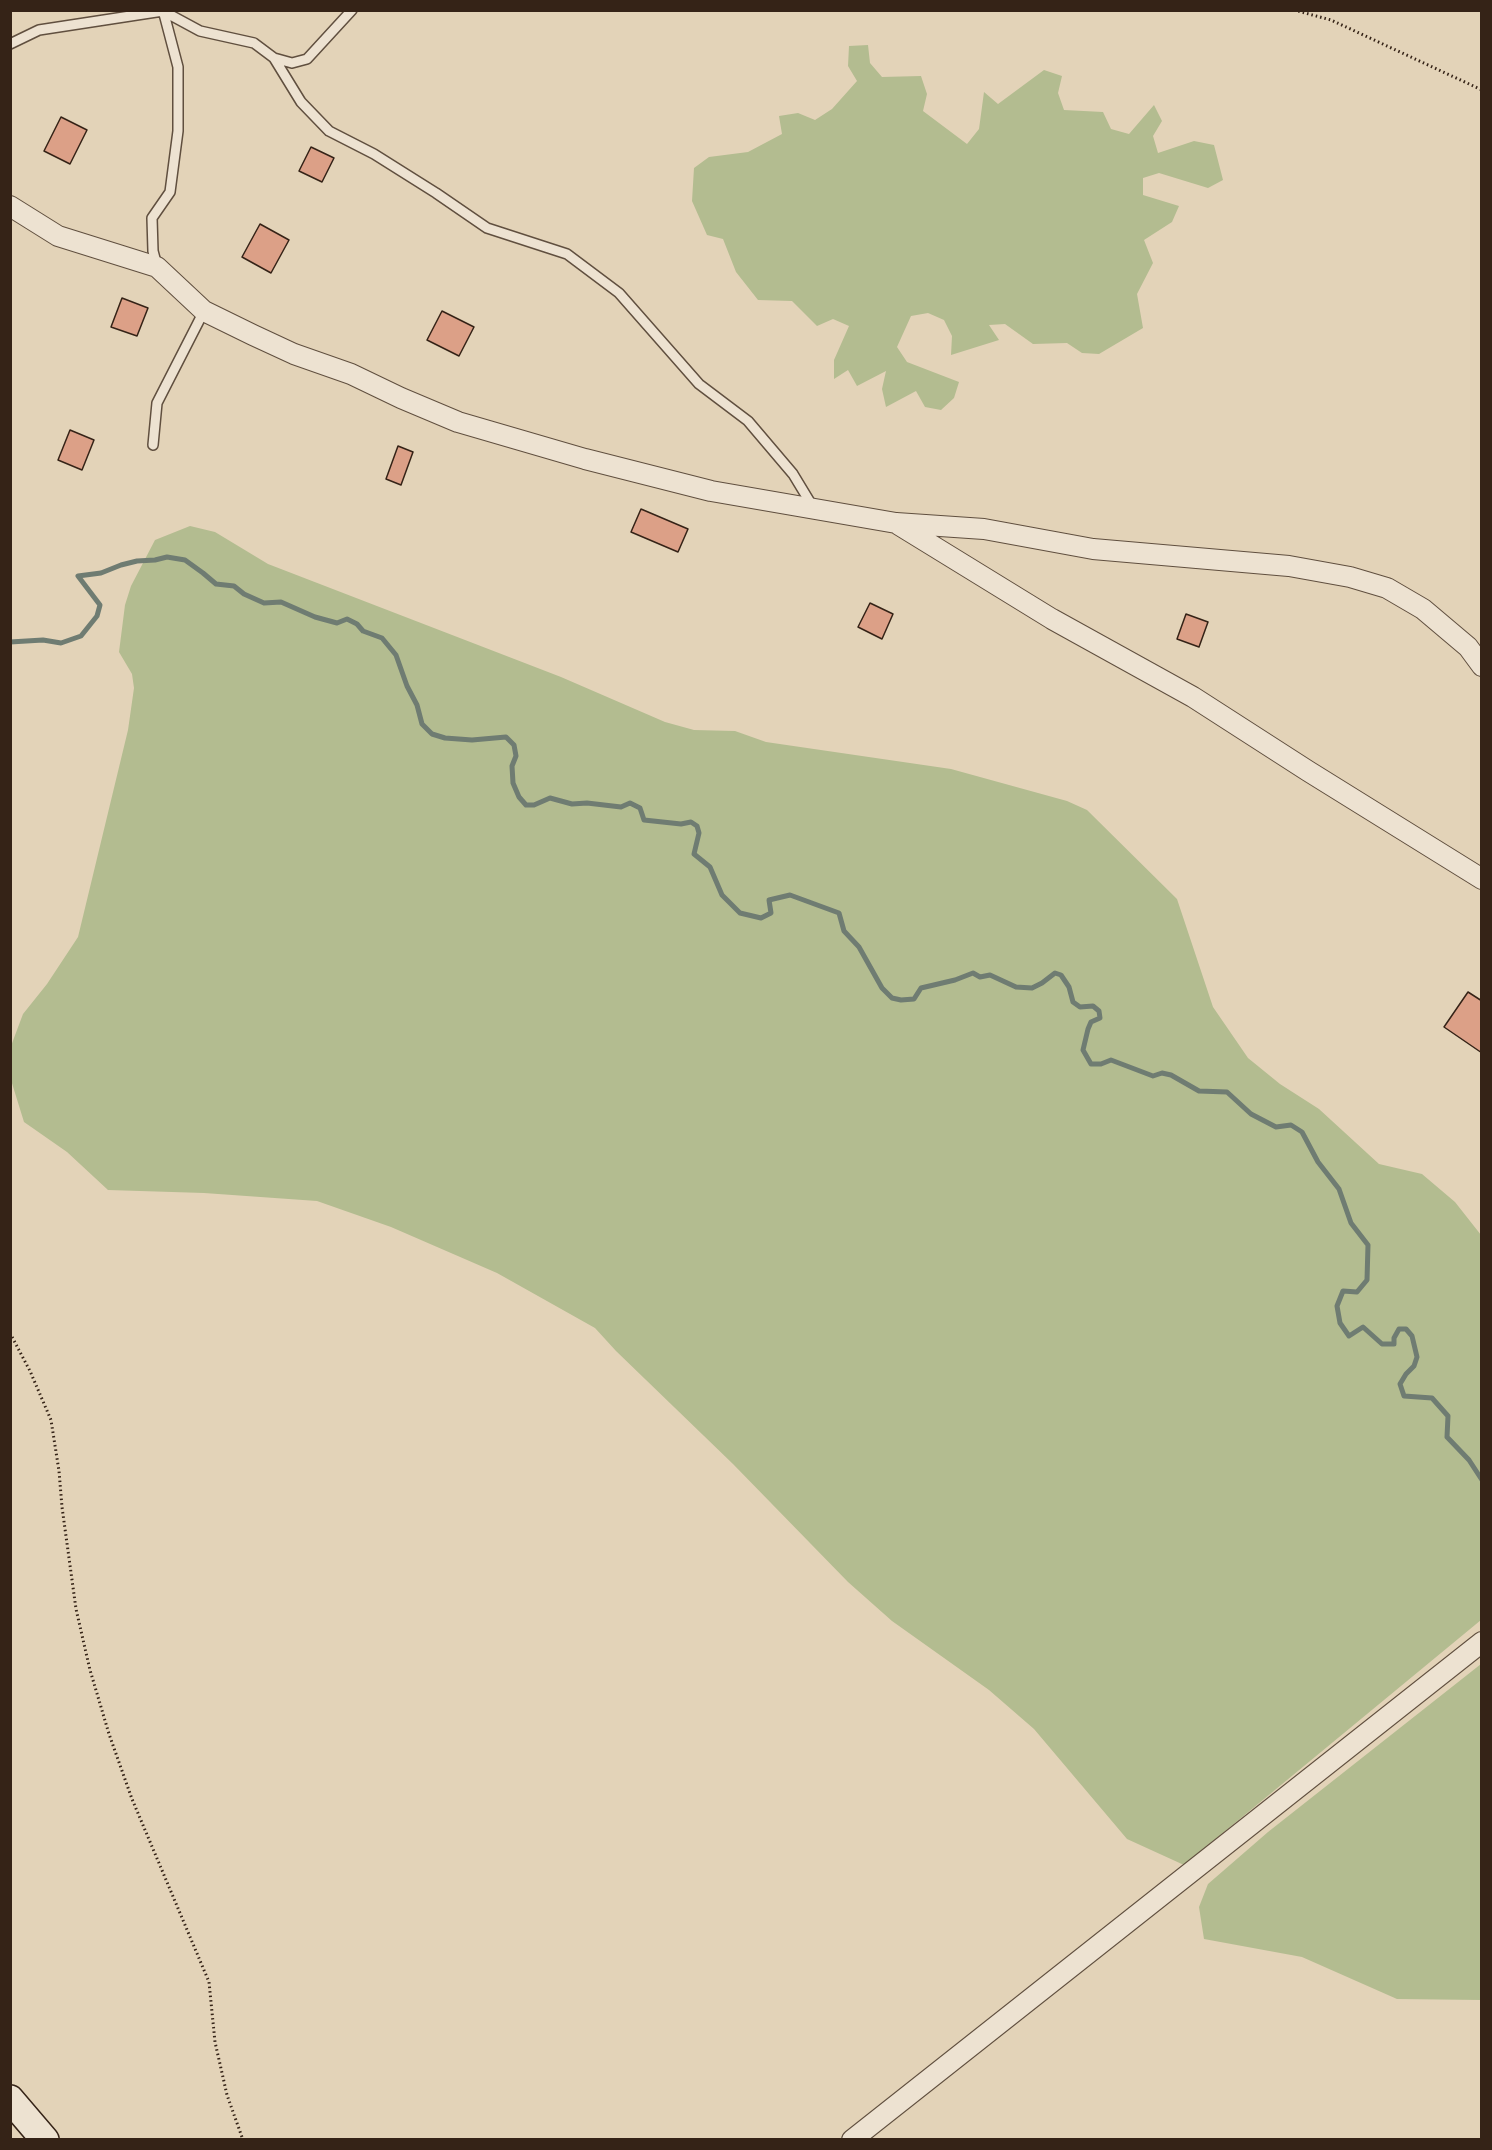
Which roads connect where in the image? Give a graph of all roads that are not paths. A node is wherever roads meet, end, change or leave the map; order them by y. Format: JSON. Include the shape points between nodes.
{"nodes":[{"id":1,"x":352,"y":10,"type":"edge"},
{"id":2,"x":163,"y":11,"type":"edge"},
{"id":3,"x":10,"y":44,"type":"edge"},
{"id":4,"x":274,"y":58,"type":"junction"},
{"id":5,"x":10,"y":206,"type":"edge"},
{"id":6,"x":157,"y":267,"type":"junction"},
{"id":7,"x":204,"y":311,"type":"junction"},
{"id":8,"x":153,"y":445,"type":"dead end"},
{"id":9,"x":814,"y":508,"type":"junction"},
{"id":10,"x":896,"y":523,"type":"junction"},
{"id":11,"x":1482,"y":666,"type":"edge"},
{"id":12,"x":1482,"y":879,"type":"edge"},
{"id":13,"x":1482,"y":1642,"type":"edge"},
{"id":14,"x":10,"y":2099,"type":"edge"},
{"id":15,"x":45,"y":2139,"type":"edge"},
{"id":16,"x":852,"y":2139,"type":"edge"}],
"edges":[{"from":1,"to":4,"type":"lane","via":[[307,59],[292,63]]},
{"from":2,"to":3,"type":"lane","via":[[39,30]]},
{"from":2,"to":4,"type":"lane","via":[[200,31],[254,43]]},
{"from":2,"to":6,"type":"lane","via":[[178,67],[178,131],[170,192],[152,218]]},
{"from":4,"to":9,"type":"lane","via":[[301,102],[329,131],[410,176],[487,228],[567,254],[619,293],[699,384],[748,420],[793,474]]},
{"from":5,"to":6,"type":"street","via":[[58,236]]},
{"from":6,"to":7,"type":"street"},
{"from":7,"to":8,"type":"lane","via":[[157,403]]},
{"from":7,"to":9,"type":"street","via":[[294,354],[351,374],[458,422],[711,491]]},
{"from":9,"to":10,"type":"street"},
{"from":10,"to":11,"type":"street","via":[[984,528],[1093,549],[1289,566],[1350,578],[1387,588],[1424,609],[1468,647]]},
{"from":10,"to":12,"type":"street","via":[[1052,619],[1193,697]]},
{"from":13,"to":16,"type":"street"},
{"from":14,"to":15,"type":"street"}]}
